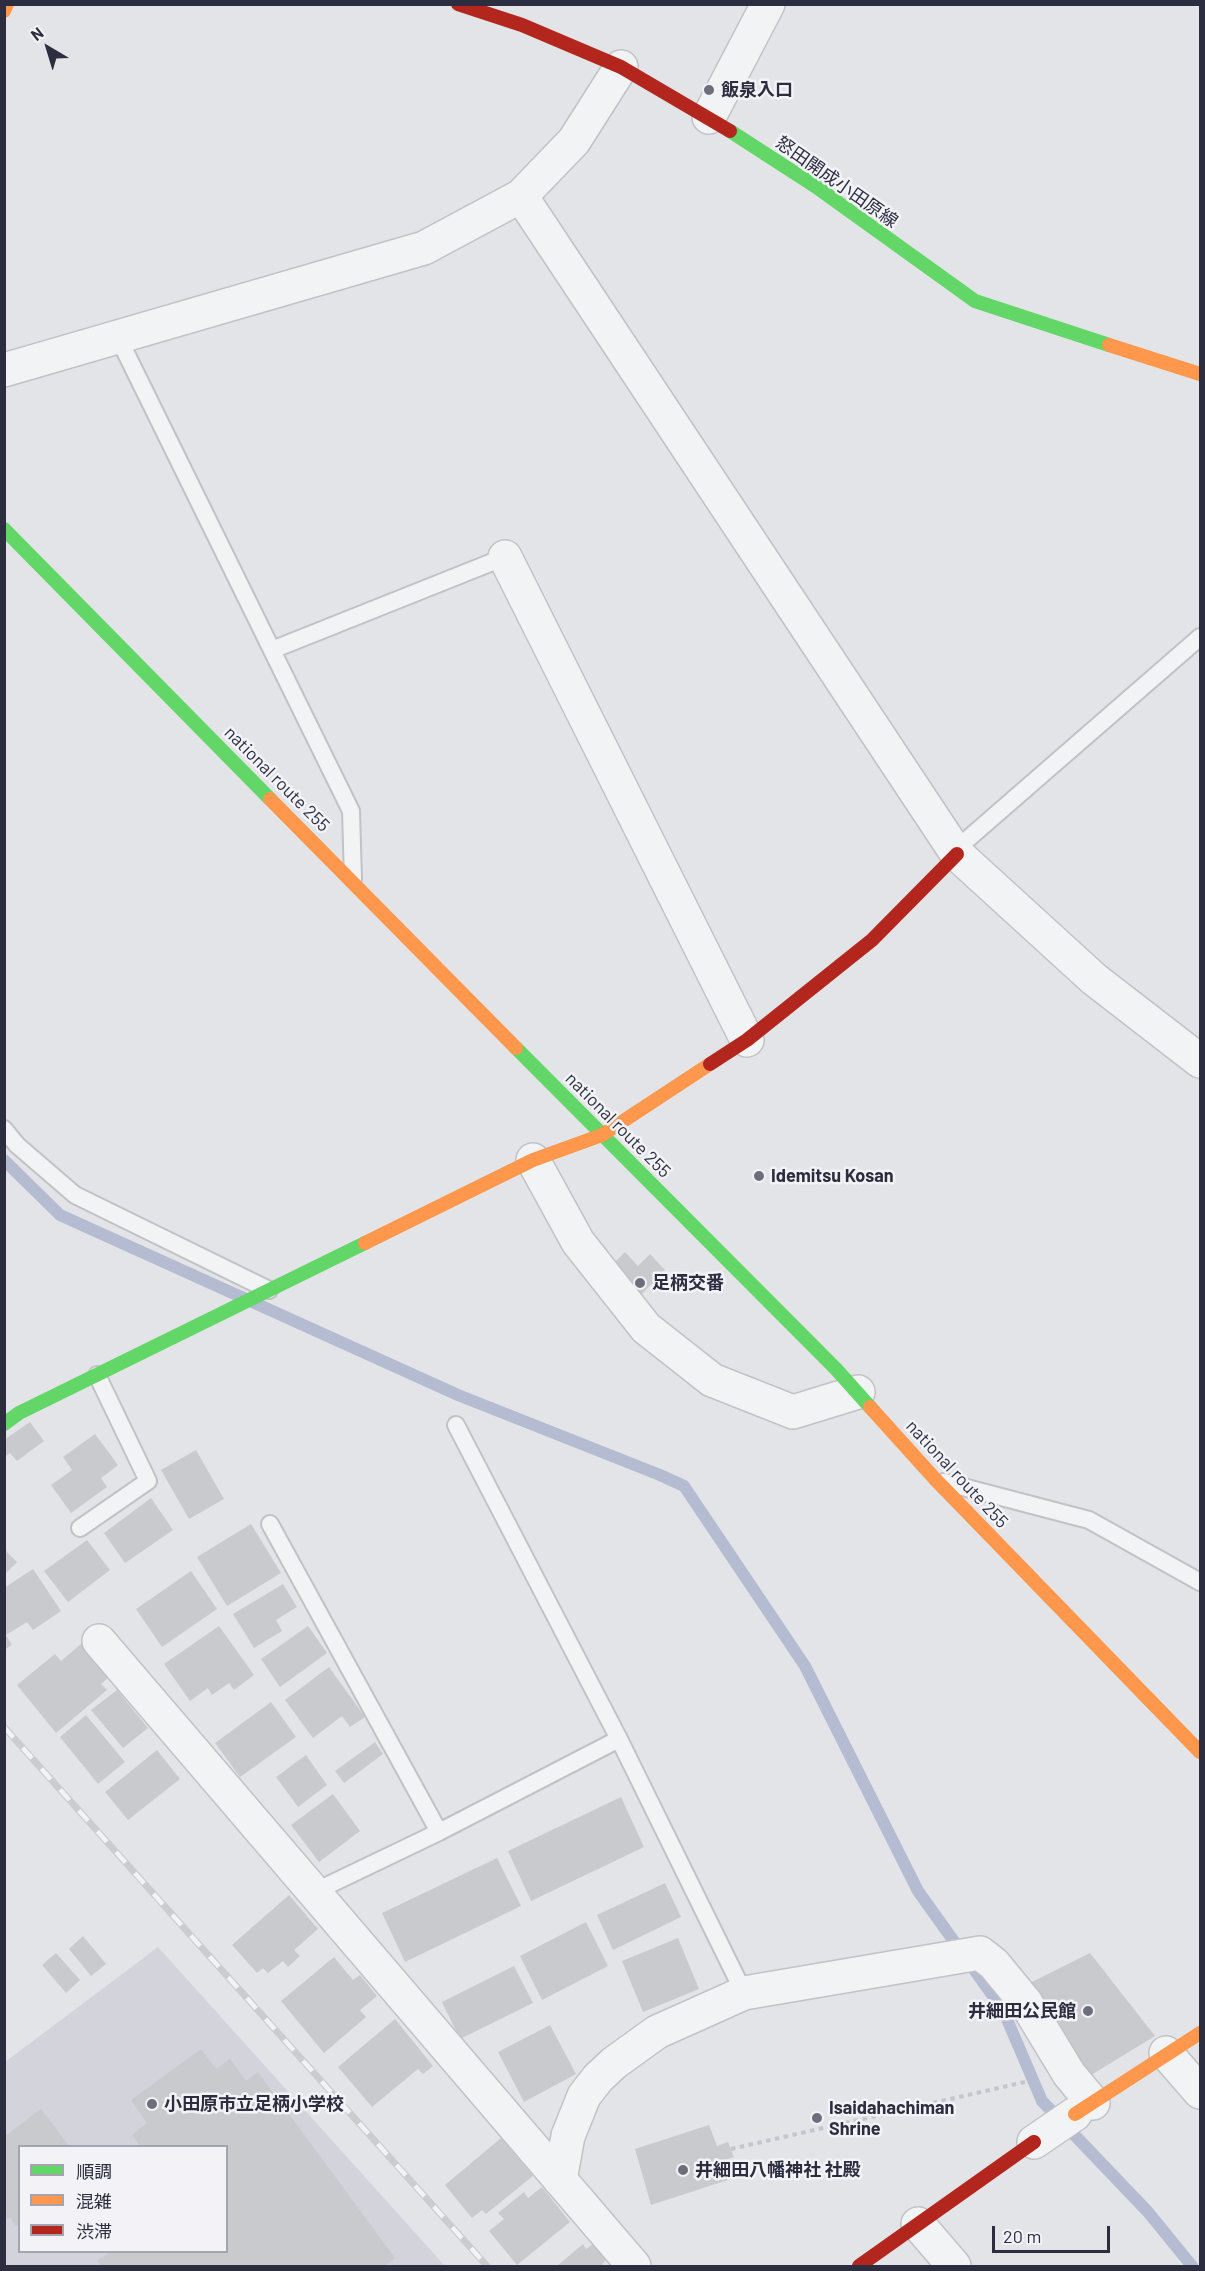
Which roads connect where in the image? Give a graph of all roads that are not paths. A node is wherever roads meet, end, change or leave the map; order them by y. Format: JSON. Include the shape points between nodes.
{"nodes":[{"id":1,"x":8,"y":4,"type":"edge"},
{"id":2,"x":458,"y":4,"type":"edge"},
{"id":3,"x":768,"y":4,"type":"edge"},
{"id":4,"x":4,"y":11,"type":"edge"},
{"id":5,"x":621,"y":68,"type":"junction"},
{"id":6,"x":709,"y":117,"type":"junction"},
{"id":7,"x":521,"y":196,"type":"junction"},
{"id":8,"x":118,"y":337,"type":"junction"},
{"id":9,"x":4,"y":370,"type":"edge"},
{"id":10,"x":1200,"y":374,"type":"edge"},
{"id":11,"x":4,"y":528,"type":"edge"},
{"id":12,"x":505,"y":557,"type":"joint"},
{"id":13,"x":1200,"y":637,"type":"edge"},
{"id":14,"x":272,"y":650,"type":"junction"},
{"id":15,"x":956,"y":853,"type":"junction"},
{"id":16,"x":353,"y":882,"type":"junction"},
{"id":17,"x":747,"y":1040,"type":"junction"},
{"id":18,"x":1200,"y":1061,"type":"edge"},
{"id":19,"x":4,"y":1129,"type":"edge"},
{"id":20,"x":602,"y":1135,"type":"junction"},
{"id":21,"x":533,"y":1160,"type":"junction"},
{"id":22,"x":269,"y":1290,"type":"junction"},
{"id":23,"x":97,"y":1375,"type":"junction"},
{"id":24,"x":858,"y":1392,"type":"junction"},
{"id":25,"x":4,"y":1424,"type":"edge"},
{"id":26,"x":456,"y":1425,"type":"dead end"},
{"id":27,"x":935,"y":1479,"type":"junction"},
{"id":28,"x":270,"y":1524,"type":"dead end"},
{"id":29,"x":80,"y":1528,"type":"dead end"},
{"id":30,"x":1200,"y":1582,"type":"edge"},
{"id":31,"x":99,"y":1641,"type":"dead end"},
{"id":32,"x":619,"y":1739,"type":"junction"},
{"id":33,"x":1200,"y":1752,"type":"edge"},
{"id":34,"x":439,"y":1833,"type":"junction"},
{"id":35,"x":314,"y":1892,"type":"junction"},
{"id":36,"x":744,"y":1993,"type":"junction"},
{"id":37,"x":1200,"y":2033,"type":"edge"},
{"id":38,"x":1166,"y":2054,"type":"junction"},
{"id":39,"x":1200,"y":2092,"type":"edge"},
{"id":40,"x":1084,"y":2108,"type":"junction"},
{"id":41,"x":1034,"y":2142,"type":"joint"},
{"id":42,"x":561,"y":2180,"type":"junction"},
{"id":43,"x":918,"y":2224,"type":"junction"},
{"id":44,"x":634,"y":2266,"type":"edge"},
{"id":45,"x":858,"y":2266,"type":"edge"},
{"id":46,"x":954,"y":2266,"type":"edge"}],
"edges":[{"from":1,"to":4,"type":"main road"},
{"from":2,"to":5,"type":"main road","name":"怒田開成小田原線","via":[[522,25]]},
{"from":3,"to":6,"type":"street"},
{"from":5,"to":6,"type":"main road","name":"怒田開成小田原線"},
{"from":5,"to":7,"type":"street","via":[[574,141]]},
{"from":6,"to":10,"type":"main road","name":"怒田開成小田原線","via":[[815,186],[975,301]]},
{"from":7,"to":8,"type":"street","via":[[424,248]]},
{"from":7,"to":15,"type":"street"},
{"from":8,"to":9,"type":"street"},
{"from":8,"to":14,"type":"lane"},
{"from":11,"to":16,"type":"main road","name":"national route 255"},
{"from":12,"to":14,"type":"lane"},
{"from":12,"to":17,"type":"street"},
{"from":13,"to":15,"type":"lane"},
{"from":14,"to":16,"type":"lane","via":[[351,811]]},
{"from":15,"to":17,"type":"main road","via":[[872,940]]},
{"from":15,"to":18,"type":"street","via":[[1094,979]]},
{"from":16,"to":20,"type":"main road","name":"national route 255"},
{"from":17,"to":20,"type":"main road"},
{"from":19,"to":22,"type":"lane","via":[[75,1195]]},
{"from":20,"to":21,"type":"main road"},
{"from":20,"to":24,"type":"main road","name":"national route 255"},
{"from":21,"to":22,"type":"main road"},
{"from":21,"to":24,"type":"street","via":[[578,1242],[646,1328],[712,1380],[794,1412]]},
{"from":22,"to":23,"type":"main road"},
{"from":23,"to":25,"type":"main road","via":[[18,1413]]},
{"from":23,"to":29,"type":"lane","via":[[147,1481]]},
{"from":24,"to":27,"type":"main road","name":"national route 255"},
{"from":26,"to":32,"type":"lane"},
{"from":27,"to":30,"type":"lane","via":[[1089,1520]]},
{"from":27,"to":33,"type":"main road","name":"national route 255"},
{"from":28,"to":34,"type":"lane"},
{"from":31,"to":35,"type":"street"},
{"from":32,"to":34,"type":"lane"},
{"from":32,"to":36,"type":"lane"},
{"from":34,"to":35,"type":"lane"},
{"from":35,"to":42,"type":"street"},
{"from":36,"to":40,"type":"street","via":[[980,1953],[1026,2003],[1069,2074]]},
{"from":36,"to":42,"type":"street","via":[[657,2031],[598,2078],[584,2096],[568,2136]]},
{"from":37,"to":38,"type":"main road"},
{"from":38,"to":39,"type":"street"},
{"from":38,"to":40,"type":"main road"},
{"from":40,"to":41,"type":"street"},
{"from":41,"to":43,"type":"main road"},
{"from":42,"to":44,"type":"street"},
{"from":43,"to":45,"type":"main road"},
{"from":43,"to":46,"type":"street"}]}
